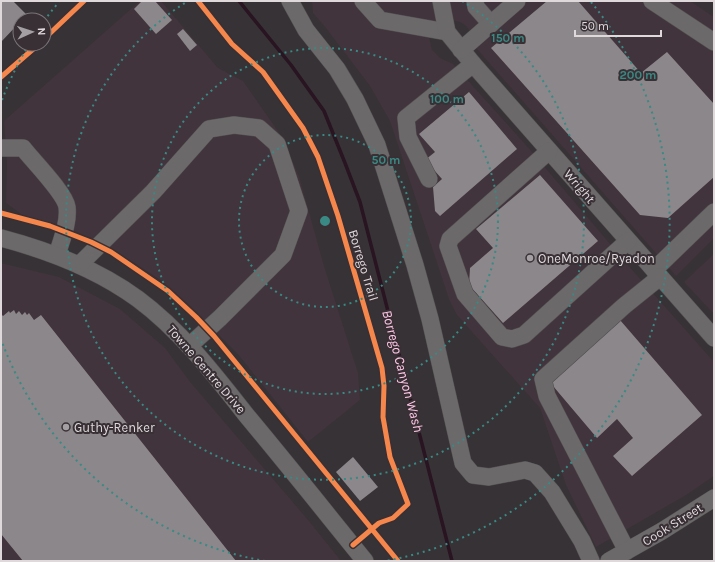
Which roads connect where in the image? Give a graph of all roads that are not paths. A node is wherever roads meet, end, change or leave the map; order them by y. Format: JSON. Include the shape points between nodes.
{"nodes":[{"id":1,"x":290,"y":1,"type":"edge"},
{"id":2,"x":363,"y":1,"type":"edge"},
{"id":3,"x":441,"y":1,"type":"edge"},
{"id":4,"x":475,"y":1,"type":"edge"},
{"id":5,"x":517,"y":1,"type":"edge"},
{"id":6,"x":652,"y":1,"type":"edge"},
{"id":7,"x":491,"y":24,"type":"junction"},
{"id":8,"x":447,"y":32,"type":"junction"},
{"id":9,"x":714,"y":42,"type":"edge"},
{"id":10,"x":461,"y":50,"type":"junction"},
{"id":11,"x":473,"y":64,"type":"junction"},
{"id":12,"x":1,"y":148,"type":"edge"},
{"id":13,"x":549,"y":151,"type":"junction"},
{"id":14,"x":429,"y":179,"type":"dead end"},
{"id":15,"x":714,"y":212,"type":"edge"},
{"id":16,"x":1,"y":238,"type":"edge"},
{"id":17,"x":628,"y":241,"type":"junction"},
{"id":18,"x":57,"y":255,"type":"junction"},
{"id":19,"x":79,"y":265,"type":"junction"},
{"id":20,"x":657,"y":273,"type":"junction"},
{"id":21,"x":714,"y":338,"type":"edge"},
{"id":22,"x":189,"y":346,"type":"junction"},
{"id":23,"x":714,"y":498,"type":"edge"},
{"id":24,"x":627,"y":551,"type":"junction"},
{"id":25,"x":366,"y":561,"type":"edge"},
{"id":26,"x":591,"y":561,"type":"edge"},
{"id":27,"x":609,"y":561,"type":"edge"}],
"edges":[{"from":1,"to":26,"type":"street","via":[[306,30],[337,69],[355,98],[377,145],[430,319],[463,462],[473,475],[489,477],[525,470],[535,472],[552,492],[582,541]]},
{"from":2,"to":8,"type":"street","via":[[380,20]]},
{"from":3,"to":8,"type":"street"},
{"from":4,"to":7,"type":"street","via":[[476,7]]},
{"from":5,"to":7,"type":"street"},
{"from":6,"to":9,"type":"street"},
{"from":7,"to":10,"type":"street"},
{"from":8,"to":10,"type":"street","name":"Wright"},
{"from":10,"to":11,"type":"street","name":"Wright"},
{"from":11,"to":13,"type":"street","name":"Wright"},
{"from":11,"to":14,"type":"street","via":[[406,118],[408,137]]},
{"from":12,"to":18,"type":"street","via":[[23,148],[58,190],[67,206],[67,219]]},
{"from":13,"to":17,"type":"street","name":"Wright"},
{"from":13,"to":17,"type":"street","via":[[450,239],[448,246],[465,294],[502,337],[512,339],[524,335]]},
{"from":15,"to":20,"type":"street"},
{"from":16,"to":18,"type":"street","name":"Towne Centre Drive"},
{"from":17,"to":20,"type":"street","name":"Wright"},
{"from":18,"to":19,"type":"street","name":"Towne Centre Drive"},
{"from":19,"to":22,"type":"street","name":"Towne Centre Drive","via":[[138,299],[168,323]]},
{"from":19,"to":22,"type":"street","via":[[153,192],[209,129],[234,125],[259,128],[277,144],[299,211],[283,255]]},
{"from":20,"to":21,"type":"street","name":"Wright"},
{"from":20,"to":24,"type":"street","via":[[543,379],[547,396]]},
{"from":22,"to":25,"type":"street","name":"Towne Centre Drive"},
{"from":23,"to":24,"type":"street","name":"Cook Street"},
{"from":24,"to":27,"type":"street","name":"Cook Street"}]}
